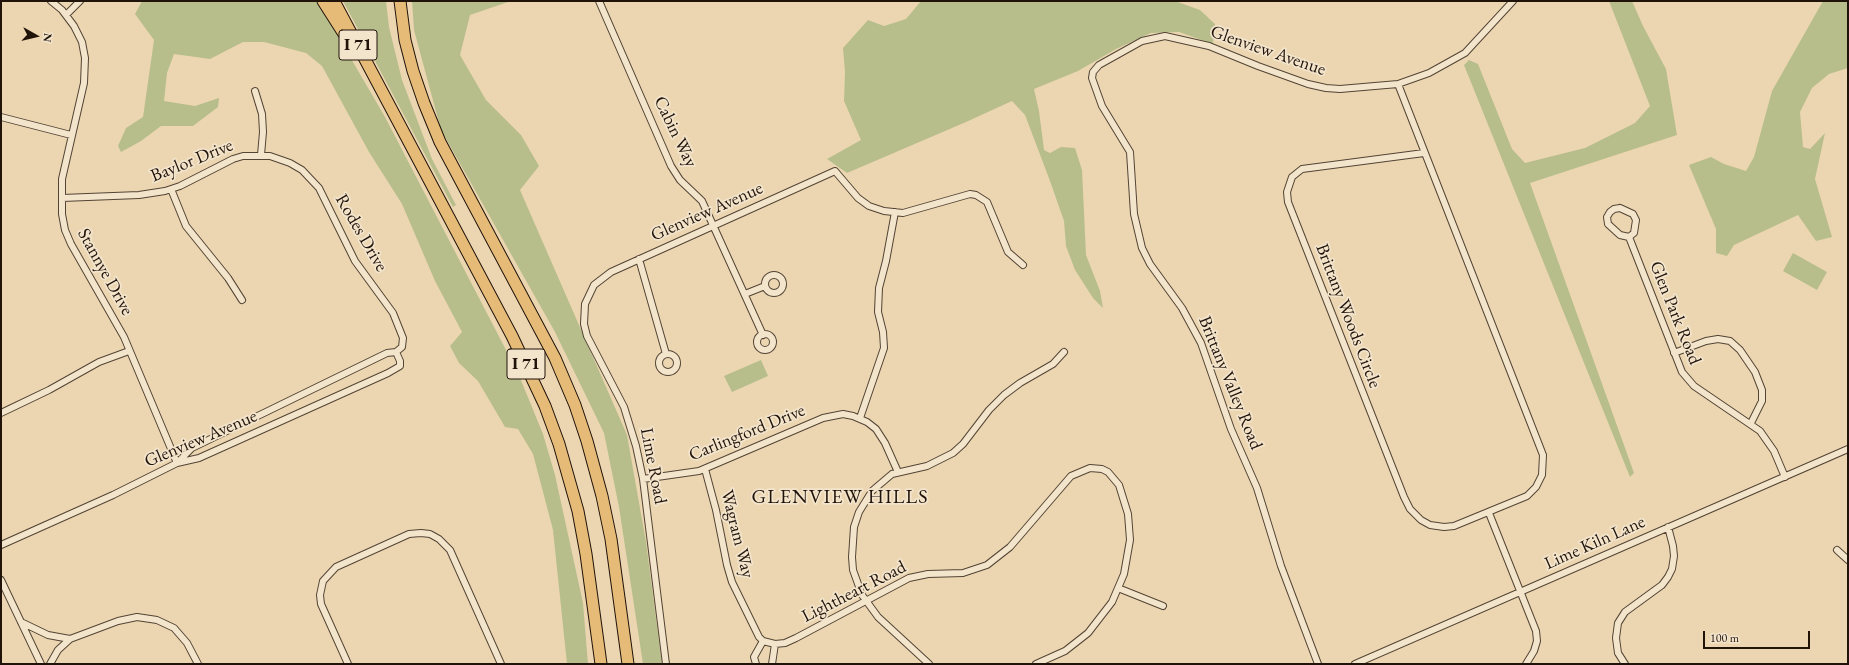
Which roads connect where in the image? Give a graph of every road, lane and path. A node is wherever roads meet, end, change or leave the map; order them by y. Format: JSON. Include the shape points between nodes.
{"nodes":[{"id":1,"x":80,"y":1,"type":"edge"},
{"id":2,"x":323,"y":1,"type":"edge"},
{"id":3,"x":334,"y":1,"type":"edge"},
{"id":4,"x":394,"y":1,"type":"edge"},
{"id":5,"x":400,"y":1,"type":"edge"},
{"id":6,"x":599,"y":1,"type":"edge"},
{"id":7,"x":1514,"y":1,"type":"edge"},
{"id":8,"x":56,"y":2,"type":"edge"},
{"id":9,"x":66,"y":15,"type":"junction"},
{"id":10,"x":405,"y":40,"type":"junction"},
{"id":11,"x":1092,"y":76,"type":"joint"},
{"id":12,"x":1398,"y":84,"type":"junction"},
{"id":13,"x":381,"y":90,"type":"junction"},
{"id":14,"x":255,"y":91,"type":"dead end"},
{"id":15,"x":1,"y":117,"type":"edge"},
{"id":16,"x":71,"y":135,"type":"junction"},
{"id":17,"x":1424,"y":153,"type":"junction"},
{"id":18,"x":261,"y":155,"type":"junction"},
{"id":19,"x":171,"y":189,"type":"junction"},
{"id":20,"x":62,"y":198,"type":"junction"},
{"id":21,"x":895,"y":212,"type":"junction"},
{"id":22,"x":714,"y":226,"type":"junction"},
{"id":23,"x":1629,"y":237,"type":"junction"},
{"id":24,"x":639,"y":259,"type":"junction"},
{"id":25,"x":1023,"y":265,"type":"dead end"},
{"id":26,"x":594,"y":285,"type":"joint"},
{"id":27,"x":765,"y":286,"type":"dead end"},
{"id":28,"x":745,"y":294,"type":"junction"},
{"id":29,"x":242,"y":300,"type":"dead end"},
{"id":30,"x":763,"y":335,"type":"dead end"},
{"id":31,"x":129,"y":351,"type":"junction"},
{"id":32,"x":396,"y":352,"type":"junction"},
{"id":33,"x":1064,"y":352,"type":"dead end"},
{"id":34,"x":1674,"y":353,"type":"junction"},
{"id":35,"x":666,"y":354,"type":"dead end"},
{"id":36,"x":1,"y":413,"type":"edge"},
{"id":37,"x":860,"y":418,"type":"junction"},
{"id":38,"x":1751,"y":423,"type":"junction"},
{"id":39,"x":1848,"y":449,"type":"edge"},
{"id":40,"x":177,"y":463,"type":"junction"},
{"id":41,"x":705,"y":469,"type":"junction"},
{"id":42,"x":898,"y":472,"type":"junction"},
{"id":43,"x":1785,"y":477,"type":"junction"},
{"id":44,"x":643,"y":479,"type":"junction"},
{"id":45,"x":1489,"y":512,"type":"junction"},
{"id":46,"x":1668,"y":527,"type":"junction"},
{"id":47,"x":1,"y":545,"type":"edge"},
{"id":48,"x":1836,"y":550,"type":"dead end"},
{"id":49,"x":1848,"y":560,"type":"edge"},
{"id":50,"x":1,"y":580,"type":"edge"},
{"id":51,"x":1118,"y":588,"type":"junction"},
{"id":52,"x":1520,"y":592,"type":"junction"},
{"id":53,"x":866,"y":601,"type":"junction"},
{"id":54,"x":1163,"y":606,"type":"dead end"},
{"id":55,"x":21,"y":622,"type":"junction"},
{"id":56,"x":70,"y":639,"type":"junction"},
{"id":57,"x":769,"y":643,"type":"junction"},
{"id":58,"x":41,"y":664,"type":"edge"},
{"id":59,"x":50,"y":664,"type":"edge"},
{"id":60,"x":198,"y":664,"type":"edge"},
{"id":61,"x":348,"y":664,"type":"edge"},
{"id":62,"x":501,"y":664,"type":"edge"},
{"id":63,"x":601,"y":664,"type":"edge"},
{"id":64,"x":628,"y":664,"type":"edge"},
{"id":65,"x":666,"y":664,"type":"edge"},
{"id":66,"x":756,"y":664,"type":"edge"},
{"id":67,"x":772,"y":664,"type":"edge"},
{"id":68,"x":929,"y":664,"type":"edge"},
{"id":69,"x":1036,"y":664,"type":"edge"},
{"id":70,"x":1318,"y":664,"type":"edge"},
{"id":71,"x":1355,"y":664,"type":"edge"},
{"id":72,"x":1526,"y":664,"type":"edge"},
{"id":73,"x":1625,"y":664,"type":"edge"}],
"edges":[{"from":1,"to":9,"type":"street"},
{"from":2,"to":13,"type":"highway"},
{"from":3,"to":13,"type":"highway","number":"I 71"},
{"from":4,"to":10,"type":"highway","via":[[399,30]]},
{"from":5,"to":10,"type":"highway","number":"I 71"},
{"from":6,"to":22,"type":"street","name":"Cabin Way","via":[[674,171],[702,201]]},
{"from":7,"to":12,"type":"street","name":"Glenview Avenue","via":[[1465,53],[1429,73]]},
{"from":8,"to":9,"type":"street","name":"Stannye Drive"},
{"from":9,"to":16,"type":"street","name":"Stannye Drive","via":[[78,34],[85,58],[84,83]]},
{"from":10,"to":64,"type":"highway","number":"I 71","via":[[424,103],[440,142],[555,358],[587,441],[602,496],[613,553]]},
{"from":11,"to":12,"type":"street","name":"Glenview Avenue","via":[[1099,65],[1142,41],[1165,36],[1209,46],[1308,84],[1326,88]]},
{"from":11,"to":70,"type":"street","name":"Brittany Valley Road","via":[[1102,106],[1130,152],[1134,214],[1142,248],[1150,264],[1182,308],[1201,343],[1231,429],[1257,488],[1281,566]]},
{"from":12,"to":17,"type":"street","name":"Brittany Woods Circle"},
{"from":13,"to":63,"type":"highway","number":"I 71","via":[[512,336],[545,406],[578,511]]},
{"from":14,"to":18,"type":"street","via":[[262,114]]},
{"from":15,"to":16,"type":"street"},
{"from":16,"to":20,"type":"street","name":"Stannye Drive","via":[[62,179]]},
{"from":17,"to":45,"type":"street","name":"Brittany Woods Circle","via":[[1543,455],[1542,475],[1530,494]]},
{"from":17,"to":45,"type":"street","name":"Brittany Woods Circle","via":[[1302,169],[1289,183],[1288,202],[1410,509],[1426,523],[1444,527],[1454,526]]},
{"from":18,"to":19,"type":"street","name":"Baylor Drive","via":[[232,159]]},
{"from":18,"to":32,"type":"street","name":"Rodes Drive","via":[[290,163],[302,170],[319,188],[350,251],[382,296],[400,327],[403,344]]},
{"from":19,"to":20,"type":"street","name":"Baylor Drive","via":[[139,195]]},
{"from":19,"to":29,"type":"street","via":[[190,231],[228,278]]},
{"from":20,"to":31,"type":"street","name":"Stannye Drive","via":[[64,224],[71,244],[115,320]]},
{"from":21,"to":22,"type":"street","name":"Glenview Avenue","via":[[884,211],[864,202],[852,193],[835,171]]},
{"from":21,"to":25,"type":"street","via":[[910,211],[970,194],[980,197],[987,202],[1008,252]]},
{"from":21,"to":37,"type":"street","via":[[879,288],[878,312],[884,348]]},
{"from":22,"to":24,"type":"street","name":"Glenview Avenue"},
{"from":22,"to":28,"type":"street","name":"Cabin Way"},
{"from":23,"to":23,"type":"street","via":[[1634,233],[1636,226],[1633,214],[1620,208],[1612,210],[1607,217],[1608,224],[1620,235]]},
{"from":23,"to":34,"type":"street","name":"Glen Park Road"},
{"from":24,"to":26,"type":"street","name":"Glenview Avenue","via":[[611,272]]},
{"from":24,"to":35,"type":"street"},
{"from":26,"to":44,"type":"street","name":"Lime Road","via":[[584,304],[587,336],[626,414]]},
{"from":27,"to":28,"type":"street"},
{"from":28,"to":30,"type":"street","name":"Cabin Way"},
{"from":31,"to":36,"type":"street","via":[[99,362]]},
{"from":31,"to":40,"type":"street","name":"Stannye Drive"},
{"from":32,"to":40,"type":"street","via":[[387,353],[192,448]]},
{"from":32,"to":40,"type":"street","name":"Glenview Avenue","via":[[400,361],[397,369],[199,458]]},
{"from":33,"to":42,"type":"street","via":[[1053,364],[1004,395],[953,453],[927,466]]},
{"from":34,"to":38,"type":"street","name":"Glen Park Road","via":[[1682,372],[1694,386]]},
{"from":34,"to":38,"type":"street","via":[[1718,339],[1730,342],[1740,350],[1755,372],[1762,390],[1762,400]]},
{"from":37,"to":41,"type":"street","name":"Carlingford Drive","via":[[843,414],[823,418]]},
{"from":37,"to":42,"type":"street","via":[[872,425],[880,434]]},
{"from":38,"to":43,"type":"street","name":"Glen Park Road","via":[[1767,439]]},
{"from":39,"to":43,"type":"street","name":"Lime Kiln Lane"},
{"from":40,"to":47,"type":"street","name":"Glenview Avenue"},
{"from":41,"to":44,"type":"street","name":"Carlingford Drive"},
{"from":41,"to":57,"type":"street","name":"Wagram Way","via":[[730,576],[753,628]]},
{"from":42,"to":53,"type":"street","via":[[872,491],[859,512],[854,527],[853,570]]},
{"from":43,"to":46,"type":"street","name":"Lime Kiln Lane"},
{"from":44,"to":65,"type":"street","name":"Lime Road"},
{"from":45,"to":52,"type":"street"},
{"from":46,"to":52,"type":"street","name":"Lime Kiln Lane"},
{"from":46,"to":73,"type":"street","via":[[1674,556],[1668,577],[1662,585],[1625,612],[1618,623],[1618,653]]},
{"from":48,"to":49,"type":"street"},
{"from":50,"to":55,"type":"street"},
{"from":51,"to":53,"type":"street","name":"Lightheart Road","via":[[1128,555],[1129,521],[1126,502],[1116,479],[1104,470],[1090,468],[1071,476],[1010,547],[987,565],[963,573],[928,574],[909,578]]},
{"from":51,"to":54,"type":"street"},
{"from":51,"to":69,"type":"street","via":[[1101,618],[1088,633],[1064,651]]},
{"from":52,"to":71,"type":"street","name":"Lime Kiln Lane"},
{"from":52,"to":72,"type":"street","via":[[1536,636],[1534,651]]},
{"from":53,"to":57,"type":"street","name":"Lightheart Road","via":[[790,641],[783,644]]},
{"from":53,"to":68,"type":"street","via":[[878,617]]},
{"from":55,"to":56,"type":"street","via":[[48,635]]},
{"from":55,"to":58,"type":"street"},
{"from":56,"to":59,"type":"street","via":[[58,650]]},
{"from":56,"to":60,"type":"street","via":[[131,618],[150,618],[163,622],[179,633]]},
{"from":57,"to":66,"type":"street","via":[[754,657]]},
{"from":57,"to":67,"type":"street"},
{"from":61,"to":62,"type":"street","via":[[321,604],[320,590],[323,581],[336,567],[410,534],[421,532],[439,539],[450,550]]}]}
